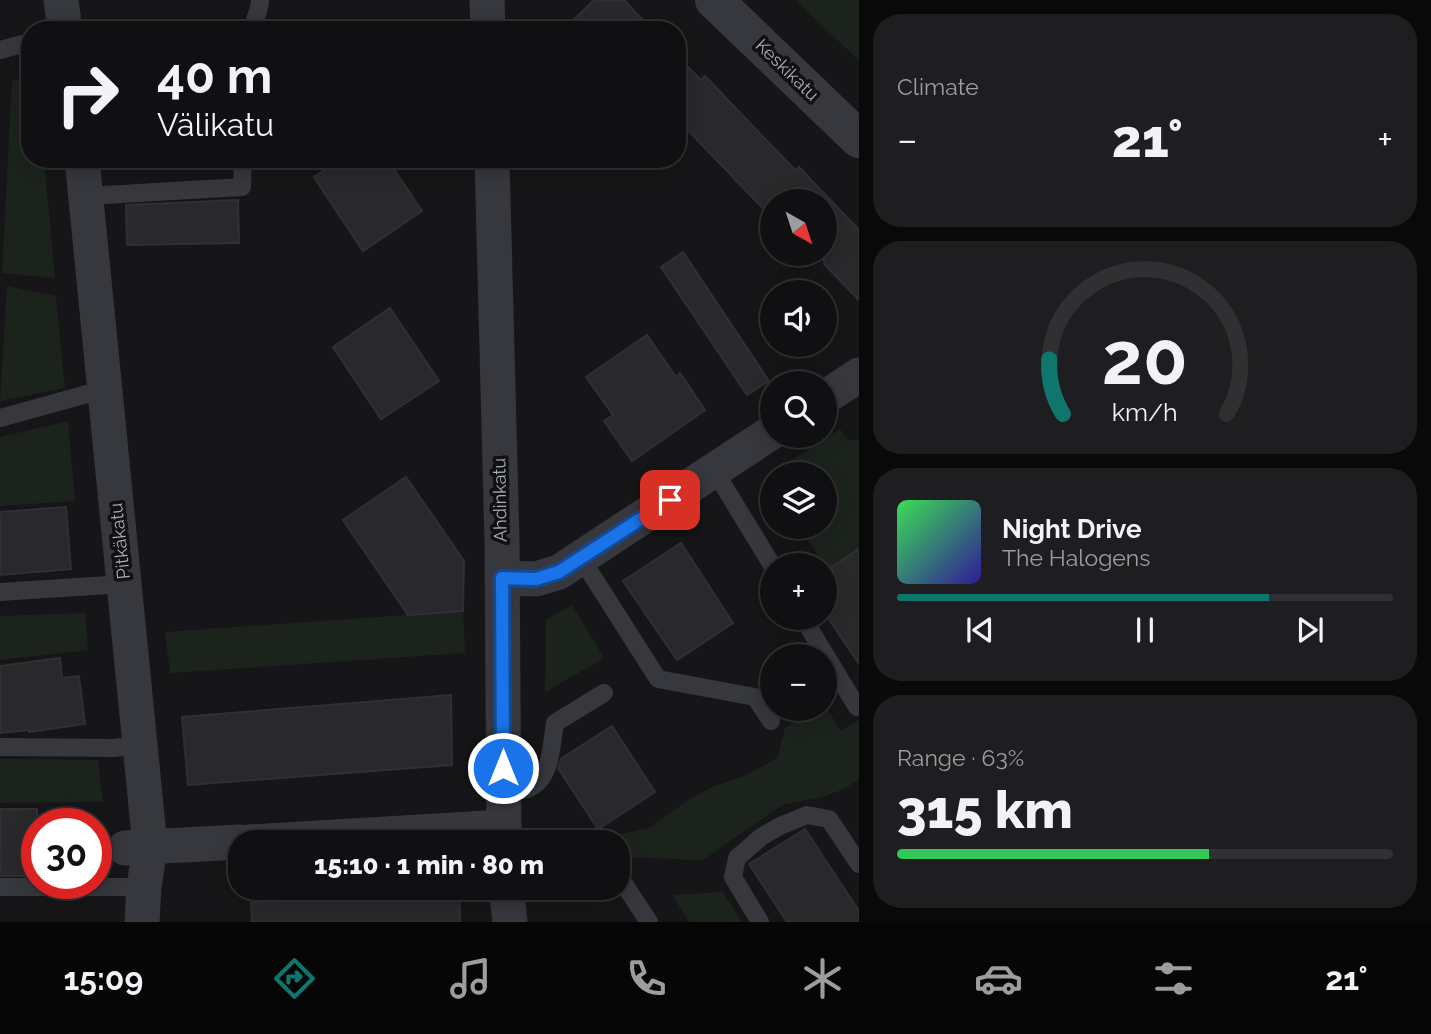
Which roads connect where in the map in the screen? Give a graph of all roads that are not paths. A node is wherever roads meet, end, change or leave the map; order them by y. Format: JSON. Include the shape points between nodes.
{"nodes":[{"id":1,"x":61,"y":0,"type":"edge"},
{"id":2,"x":260,"y":0,"type":"edge"},
{"id":3,"x":487,"y":0,"type":"edge"},
{"id":4,"x":714,"y":0,"type":"edge"},
{"id":5,"x":64,"y":21,"type":"edge"},
{"id":6,"x":255,"y":21,"type":"edge"},
{"id":7,"x":488,"y":21,"type":"edge"},
{"id":8,"x":21,"y":44,"type":"edge"},
{"id":9,"x":0,"y":50,"type":"edge"},
{"id":10,"x":859,"y":139,"type":"edge"},
{"id":11,"x":83,"y":168,"type":"edge"},
{"id":12,"x":243,"y":168,"type":"edge"},
{"id":13,"x":492,"y":168,"type":"edge"},
{"id":14,"x":104,"y":195,"type":"dead end"},
{"id":15,"x":859,"y":375,"type":"edge"},
{"id":16,"x":837,"y":389,"type":"edge"},
{"id":17,"x":105,"y":390,"type":"junction"},
{"id":18,"x":0,"y":418,"type":"edge"},
{"id":19,"x":760,"y":440,"type":"edge"},
{"id":20,"x":715,"y":470,"type":"junction"},
{"id":21,"x":765,"y":553,"type":"edge"},
{"id":22,"x":581,"y":558,"type":"junction"},
{"id":23,"x":502,"y":578,"type":"junction"},
{"id":24,"x":124,"y":584,"type":"junction"},
{"id":25,"x":0,"y":592,"type":"edge"},
{"id":26,"x":810,"y":630,"type":"edge"},
{"id":27,"x":604,"y":693,"type":"dead end"},
{"id":28,"x":760,"y":704,"type":"edge"},
{"id":29,"x":859,"y":705,"type":"edge"},
{"id":30,"x":141,"y":744,"type":"junction"},
{"id":31,"x":0,"y":747,"type":"edge"},
{"id":32,"x":503,"y":790,"type":"junction"},
{"id":33,"x":504,"y":830,"type":"edge"},
{"id":34,"x":228,"y":843,"type":"edge"},
{"id":35,"x":138,"y":847,"type":"junction"},
{"id":36,"x":859,"y":864,"type":"edge"},
{"id":37,"x":0,"y":887,"type":"edge"},
{"id":38,"x":144,"y":887,"type":"junction"},
{"id":39,"x":630,"y":893,"type":"edge"},
{"id":40,"x":507,"y":900,"type":"edge"},
{"id":41,"x":142,"y":922,"type":"edge"},
{"id":42,"x":510,"y":922,"type":"edge"},
{"id":43,"x":649,"y":922,"type":"edge"},
{"id":44,"x":760,"y":922,"type":"edge"}],
"edges":[{"from":1,"to":5,"type":"street"},
{"from":2,"to":6,"type":"lane"},
{"from":3,"to":7,"type":"street"},
{"from":4,"to":10,"type":"street","name":"Keskikatu"},
{"from":8,"to":9,"type":"lane"},
{"from":11,"to":17,"type":"street","name":"Pitkäkatu"},
{"from":12,"to":14,"type":"lane","via":[[242,187]]},
{"from":13,"to":23,"type":"street","name":"Ahdinkatu"},
{"from":15,"to":16,"type":"street"},
{"from":17,"to":18,"type":"lane"},
{"from":17,"to":24,"type":"street","name":"Pitkäkatu"},
{"from":19,"to":20,"type":"street"},
{"from":20,"to":21,"type":"lane"},
{"from":20,"to":22,"type":"street"},
{"from":22,"to":23,"type":"street","via":[[536,579]]},
{"from":22,"to":28,"type":"lane","via":[[658,679],[755,697]]},
{"from":23,"to":32,"type":"street","name":"Ahdinkatu"},
{"from":24,"to":25,"type":"lane"},
{"from":24,"to":30,"type":"street","name":"Pitkäkatu"},
{"from":26,"to":29,"type":"lane"},
{"from":27,"to":32,"type":"lane","via":[[555,723],[541,779],[526,790]]},
{"from":30,"to":31,"type":"lane"},
{"from":30,"to":35,"type":"street","name":"Pitkäkatu"},
{"from":32,"to":33,"type":"street","name":"Ahdinkatu"},
{"from":34,"to":35,"type":"street"},
{"from":35,"to":38,"type":"street","name":"Pitkäkatu"},
{"from":36,"to":44,"type":"lane","via":[[829,819],[807,815],[780,825],[737,858],[733,877]]},
{"from":37,"to":38,"type":"lane"},
{"from":38,"to":41,"type":"street","name":"Pitkäkatu"},
{"from":39,"to":43,"type":"lane"},
{"from":40,"to":42,"type":"street"}]}
